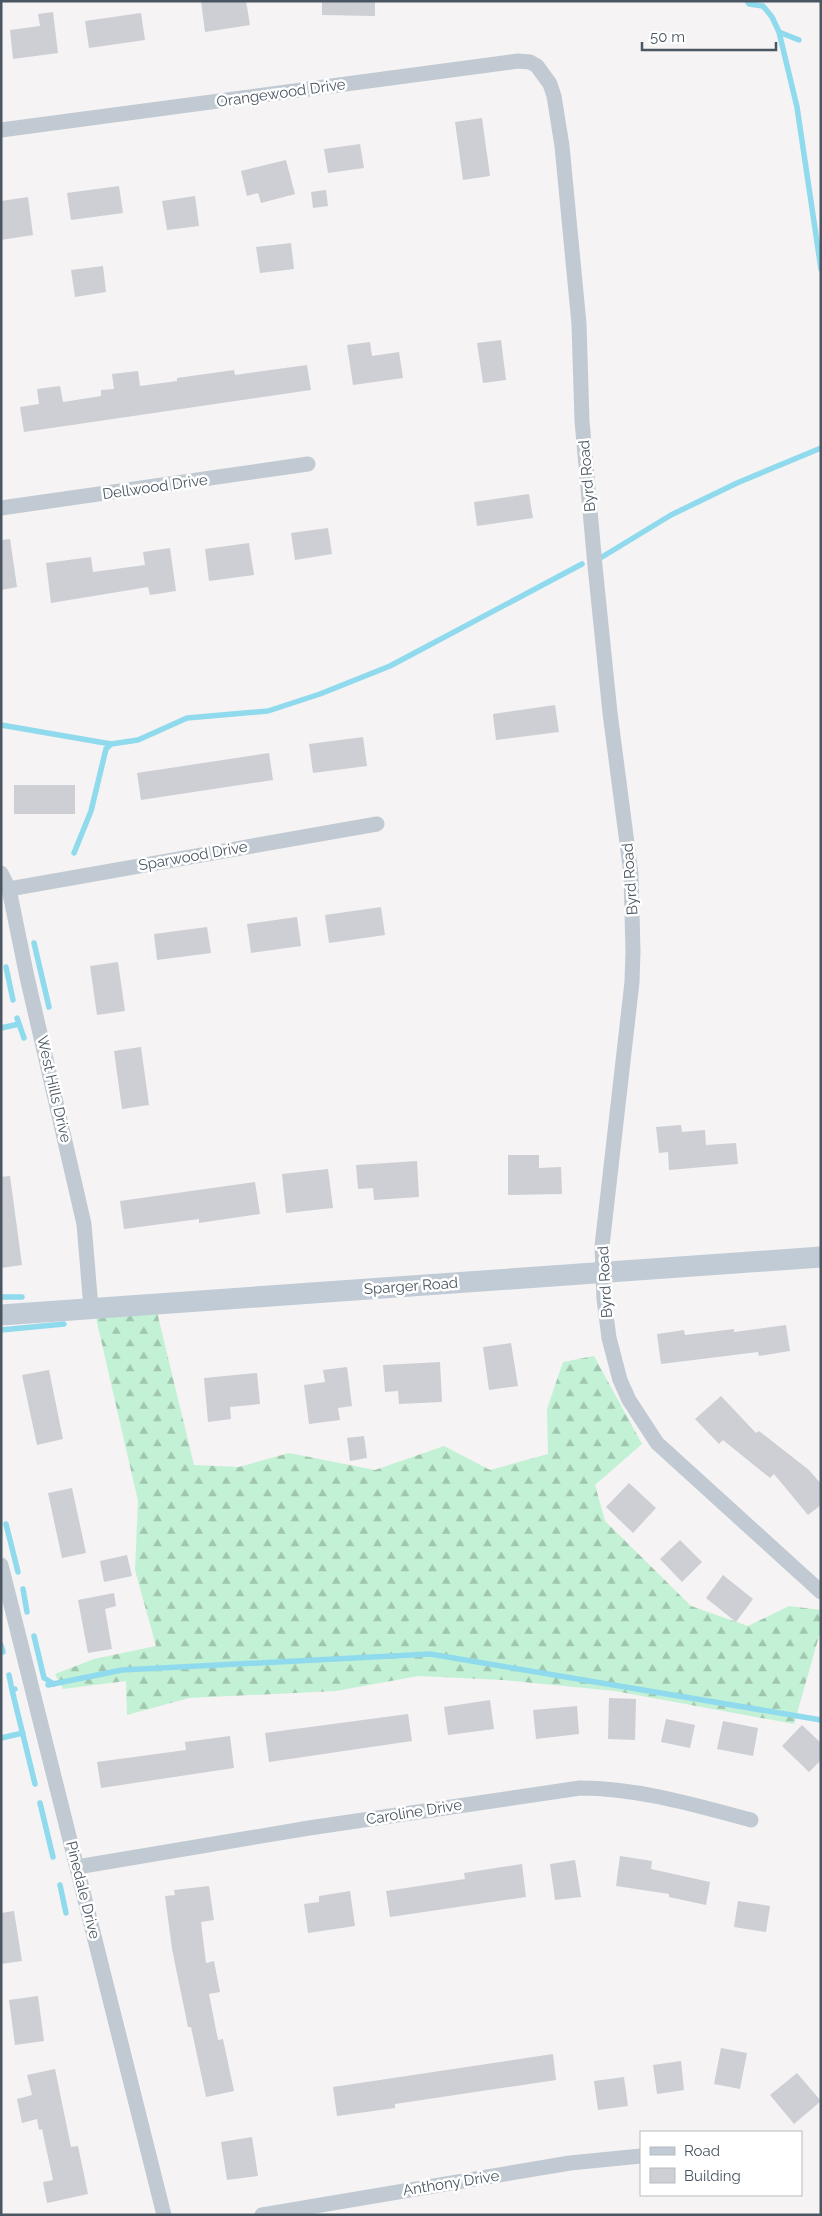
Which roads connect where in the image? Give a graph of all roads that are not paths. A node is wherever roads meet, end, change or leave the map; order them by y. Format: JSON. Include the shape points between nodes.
{"nodes":[{"id":1,"x":550,"y":84,"type":"joint"},
{"id":2,"x":1,"y":130,"type":"edge"},
{"id":3,"x":308,"y":464,"type":"dead end"},
{"id":4,"x":1,"y":508,"type":"edge"},
{"id":5,"x":377,"y":824,"type":"dead end"},
{"id":6,"x":1,"y":873,"type":"edge"},
{"id":7,"x":9,"y":889,"type":"junction"},
{"id":8,"x":821,"y":1257,"type":"edge"},
{"id":9,"x":602,"y":1273,"type":"junction"},
{"id":10,"x":92,"y":1308,"type":"junction"},
{"id":11,"x":1,"y":1315,"type":"edge"},
{"id":12,"x":1,"y":1565,"type":"edge"},
{"id":13,"x":821,"y":1592,"type":"edge"},
{"id":14,"x":751,"y":1820,"type":"dead end"},
{"id":15,"x":77,"y":1867,"type":"junction"},
{"id":16,"x":640,"y":2156,"type":"edge"},
{"id":17,"x":164,"y":2215,"type":"edge"},
{"id":18,"x":262,"y":2215,"type":"edge"}],
"edges":[{"from":1,"to":2,"type":"street","name":"Orangewood Drive","via":[[537,66],[518,61]]},
{"from":1,"to":9,"type":"street","name":"Byrd Road","via":[[566,181],[594,557],[633,903],[632,982],[602,1246]]},
{"from":3,"to":4,"type":"street","name":"Dellwood Drive"},
{"from":5,"to":7,"type":"street","name":"Sparwood Drive"},
{"from":6,"to":7,"type":"street","name":"West Hills Drive"},
{"from":7,"to":10,"type":"street","name":"West Hills Drive","via":[[84,1224]]},
{"from":8,"to":9,"type":"street","name":"Sparger Road"},
{"from":9,"to":10,"type":"street","name":"Sparger Road"},
{"from":9,"to":13,"type":"street","name":"Byrd Road","via":[[614,1357],[620,1380],[640,1420],[672,1458]]},
{"from":10,"to":11,"type":"street","name":"Sparger Road"},
{"from":12,"to":15,"type":"street","name":"Pinedale Drive"},
{"from":14,"to":15,"type":"street","name":"Caroline Drive","via":[[658,1797],[605,1788],[580,1788],[309,1828]]},
{"from":15,"to":17,"type":"street","name":"Pinedale Drive"},
{"from":16,"to":18,"type":"street","name":"Anthony Drive","via":[[570,2163]]}]}
